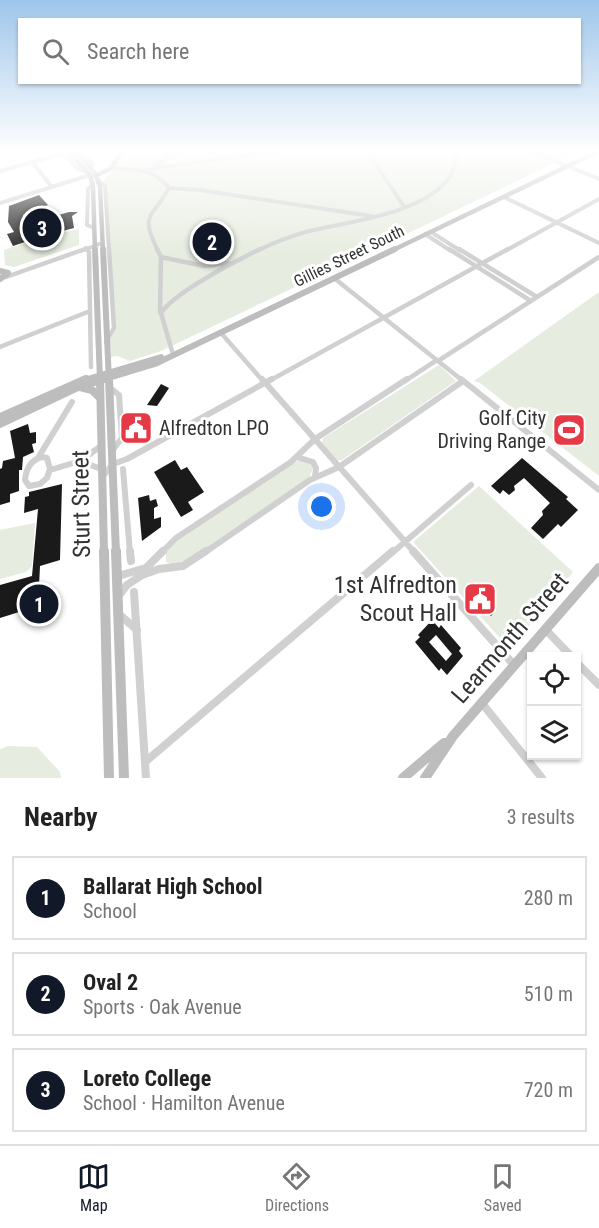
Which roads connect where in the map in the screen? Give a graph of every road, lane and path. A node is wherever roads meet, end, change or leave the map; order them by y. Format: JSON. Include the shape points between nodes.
{"nodes":[{"id":1,"x":51,"y":187,"type":"edge"},
{"id":2,"x":93,"y":187,"type":"edge"},
{"id":3,"x":96,"y":187,"type":"edge"},
{"id":4,"x":391,"y":187,"type":"edge"},
{"id":5,"x":438,"y":187,"type":"edge"},
{"id":6,"x":521,"y":187,"type":"edge"},
{"id":7,"x":168,"y":188,"type":"joint"},
{"id":8,"x":503,"y":196,"type":"junction"},
{"id":9,"x":599,"y":199,"type":"edge"},
{"id":10,"x":0,"y":202,"type":"edge"},
{"id":11,"x":405,"y":208,"type":"junction"},
{"id":12,"x":379,"y":216,"type":"junction"},
{"id":13,"x":104,"y":217,"type":"junction"},
{"id":14,"x":555,"y":222,"type":"junction"},
{"id":15,"x":426,"y":232,"type":"junction"},
{"id":16,"x":99,"y":243,"type":"junction"},
{"id":17,"x":599,"y":243,"type":"edge"},
{"id":18,"x":86,"y":248,"type":"junction"},
{"id":19,"x":160,"y":256,"type":"junction"},
{"id":20,"x":599,"y":257,"type":"edge"},
{"id":21,"x":231,"y":263,"type":"junction"},
{"id":22,"x":479,"y":264,"type":"junction"},
{"id":23,"x":3,"y":273,"type":"edge"},
{"id":24,"x":333,"y":277,"type":"junction"},
{"id":25,"x":537,"y":297,"type":"junction"},
{"id":26,"x":531,"y":300,"type":"junction"},
{"id":27,"x":97,"y":308,"type":"junction"},
{"id":28,"x":89,"y":312,"type":"junction"},
{"id":29,"x":161,"y":313,"type":"junction"},
{"id":30,"x":383,"y":317,"type":"junction"},
{"id":31,"x":220,"y":331,"type":"junction"},
{"id":32,"x":106,"y":342,"type":"junction"},
{"id":33,"x":0,"y":347,"type":"edge"},
{"id":34,"x":172,"y":351,"type":"junction"},
{"id":35,"x":437,"y":360,"type":"junction"},
{"id":36,"x":91,"y":367,"type":"dead end"},
{"id":37,"x":108,"y":374,"type":"junction"},
{"id":38,"x":100,"y":377,"type":"junction"},
{"id":39,"x":463,"y":381,"type":"junction"},
{"id":40,"x":265,"y":382,"type":"junction"},
{"id":41,"x":78,"y":387,"type":"junction"},
{"id":42,"x":109,"y":387,"type":"junction"},
{"id":43,"x":101,"y":399,"type":"junction"},
{"id":44,"x":72,"y":402,"type":"dead end"},
{"id":45,"x":0,"y":417,"type":"edge"},
{"id":46,"x":0,"y":424,"type":"edge"},
{"id":47,"x":315,"y":439,"type":"junction"},
{"id":48,"x":121,"y":441,"type":"junction"},
{"id":49,"x":101,"y":446,"type":"junction"},
{"id":50,"x":112,"y":451,"type":"junction"},
{"id":51,"x":123,"y":451,"type":"dead end"},
{"id":52,"x":297,"y":457,"type":"junction"},
{"id":53,"x":38,"y":458,"type":"junction"},
{"id":54,"x":80,"y":461,"type":"junction"},
{"id":55,"x":339,"y":466,"type":"junction"},
{"id":56,"x":123,"y":469,"type":"dead end"},
{"id":57,"x":50,"y":470,"type":"junction"},
{"id":58,"x":108,"y":472,"type":"junction"},
{"id":59,"x":315,"y":477,"type":"junction"},
{"id":60,"x":471,"y":485,"type":"dead end"},
{"id":61,"x":125,"y":490,"type":"junction"},
{"id":62,"x":599,"y":490,"type":"edge"},
{"id":63,"x":405,"y":542,"type":"junction"},
{"id":64,"x":129,"y":544,"type":"junction"},
{"id":65,"x":162,"y":553,"type":"junction"},
{"id":66,"x":117,"y":556,"type":"junction"},
{"id":67,"x":131,"y":561,"type":"dead end"},
{"id":68,"x":171,"y":568,"type":"junction"},
{"id":69,"x":599,"y":568,"type":"edge"},
{"id":70,"x":117,"y":576,"type":"junction"},
{"id":71,"x":134,"y":592,"type":"dead end"},
{"id":72,"x":118,"y":597,"type":"junction"},
{"id":73,"x":119,"y":615,"type":"junction"},
{"id":74,"x":545,"y":629,"type":"junction"},
{"id":75,"x":137,"y":630,"type":"junction"},
{"id":76,"x":566,"y":652,"type":"edge"},
{"id":77,"x":514,"y":665,"type":"junction"},
{"id":78,"x":581,"y":667,"type":"edge"},
{"id":79,"x":599,"y":685,"type":"edge"},
{"id":80,"x":482,"y":702,"type":"junction"},
{"id":81,"x":453,"y":736,"type":"junction"},
{"id":82,"x":145,"y":762,"type":"junction"},
{"id":83,"x":109,"y":778,"type":"edge"},
{"id":84,"x":124,"y":778,"type":"edge"},
{"id":85,"x":146,"y":778,"type":"edge"},
{"id":86,"x":400,"y":778,"type":"edge"},
{"id":87,"x":425,"y":778,"type":"edge"},
{"id":88,"x":543,"y":778,"type":"edge"}],
"edges":[{"from":1,"to":10,"type":"street"},
{"from":2,"to":16,"type":"main road","name":"Sturt Street","via":[[94,228]]},
{"from":3,"to":13,"type":"main road","name":"Sturt Street"},
{"from":4,"to":11,"type":"street"},
{"from":5,"to":11,"type":"street"},
{"from":6,"to":8,"type":"main road","name":"Gillies Street South"},
{"from":7,"to":12,"type":"street"},
{"from":7,"to":19,"type":"street","via":[[148,216],[148,231]]},
{"from":8,"to":14,"type":"street"},
{"from":8,"to":15,"type":"main road","name":"Gillies Street South"},
{"from":9,"to":14,"type":"street"},
{"from":11,"to":12,"type":"street"},
{"from":12,"to":21,"type":"street","via":[[297,234]]},
{"from":13,"to":16,"type":"main road","name":"Sturt Street"},
{"from":13,"to":32,"type":"street","name":"Sturt Street","via":[[114,328]]},
{"from":14,"to":17,"type":"street"},
{"from":14,"to":22,"type":"street"},
{"from":15,"to":22,"type":"street"},
{"from":15,"to":24,"type":"main road","name":"Gillies Street South"},
{"from":16,"to":18,"type":"street"},
{"from":16,"to":23,"type":"street"},
{"from":16,"to":27,"type":"main road","name":"Sturt Street"},
{"from":16,"to":32,"type":"main road","name":"Sturt Street"},
{"from":18,"to":23,"type":"street"},
{"from":18,"to":28,"type":"street"},
{"from":19,"to":21,"type":"street","via":[[204,266]]},
{"from":19,"to":29,"type":"street"},
{"from":20,"to":25,"type":"street"},
{"from":21,"to":29,"type":"street","via":[[176,298]]},
{"from":22,"to":25,"type":"street"},
{"from":22,"to":26,"type":"street"},
{"from":22,"to":30,"type":"street"},
{"from":24,"to":30,"type":"street"},
{"from":24,"to":31,"type":"main road","name":"Gillies Street South"},
{"from":25,"to":26,"type":"street"},
{"from":26,"to":35,"type":"street"},
{"from":27,"to":28,"type":"street"},
{"from":27,"to":38,"type":"main road","name":"Sturt Street"},
{"from":28,"to":33,"type":"street"},
{"from":28,"to":36,"type":"street"},
{"from":29,"to":34,"type":"street"},
{"from":30,"to":35,"type":"street"},
{"from":30,"to":40,"type":"street"},
{"from":31,"to":34,"type":"main road","name":"Gillies Street South"},
{"from":31,"to":37,"type":"main road","name":"Gillies Street South","via":[[151,366]]},
{"from":31,"to":40,"type":"street"},
{"from":32,"to":37,"type":"main road","name":"Sturt Street"},
{"from":34,"to":37,"type":"main road","name":"Gillies Street South"},
{"from":35,"to":39,"type":"street"},
{"from":35,"to":47,"type":"street"},
{"from":37,"to":38,"type":"main road"},
{"from":37,"to":42,"type":"main road","name":"Sturt Street"},
{"from":38,"to":41,"type":"main road"},
{"from":38,"to":43,"type":"main road","name":"Sturt Street"},
{"from":38,"to":45,"type":"main road","via":[[65,387]]},
{"from":39,"to":55,"type":"street"},
{"from":39,"to":62,"type":"street"},
{"from":40,"to":47,"type":"street"},
{"from":40,"to":58,"type":"street"},
{"from":41,"to":43,"type":"main road","via":[[92,390]]},
{"from":41,"to":46,"type":"main road"},
{"from":42,"to":48,"type":"street","name":"Sturt Street","via":[[120,397]]},
{"from":42,"to":50,"type":"main road","name":"Sturt Street"},
{"from":43,"to":49,"type":"main road","name":"Sturt Street"},
{"from":44,"to":53,"type":"street"},
{"from":47,"to":52,"type":"street"},
{"from":47,"to":55,"type":"street"},
{"from":48,"to":50,"type":"street","name":"Sturt Street"},
{"from":48,"to":51,"type":"street"},
{"from":49,"to":54,"type":"street"},
{"from":49,"to":58,"type":"main road","name":"Sturt Street"},
{"from":50,"to":58,"type":"main road","name":"Sturt Street"},
{"from":52,"to":59,"type":"street","via":[[313,462]]},
{"from":52,"to":65,"type":"street","via":[[179,535]]},
{"from":53,"to":57,"type":"street","via":[[46,458]]},
{"from":53,"to":57,"type":"street","via":[[26,470],[27,484],[41,484]]},
{"from":54,"to":57,"type":"street"},
{"from":54,"to":58,"type":"street"},
{"from":55,"to":59,"type":"street"},
{"from":55,"to":63,"type":"street"},
{"from":56,"to":61,"type":"street","name":"Sturt Street"},
{"from":58,"to":61,"type":"street","name":"Sturt Street"},
{"from":58,"to":66,"type":"main road","name":"Sturt Street"},
{"from":58,"to":83,"type":"main road","name":"Sturt Street"},
{"from":59,"to":68,"type":"street","via":[[187,564]]},
{"from":60,"to":63,"type":"street"},
{"from":61,"to":64,"type":"street","name":"Sturt Street"},
{"from":63,"to":77,"type":"street"},
{"from":63,"to":82,"type":"street"},
{"from":64,"to":66,"type":"street","name":"Sturt Street"},
{"from":64,"to":67,"type":"street","name":"Sturt Street"},
{"from":65,"to":68,"type":"street","via":[[164,564]]},
{"from":65,"to":70,"type":"street","via":[[143,570]]},
{"from":66,"to":70,"type":"main road","name":"Sturt Street"},
{"from":68,"to":72,"type":"street","via":[[157,569],[132,581]]},
{"from":69,"to":74,"type":"main road","name":"Learmonth Street"},
{"from":70,"to":72,"type":"main road","name":"Sturt Street"},
{"from":71,"to":75,"type":"street"},
{"from":72,"to":73,"type":"main road","name":"Sturt Street"},
{"from":73,"to":75,"type":"street"},
{"from":73,"to":84,"type":"main road","name":"Sturt Street"},
{"from":74,"to":76,"type":"street"},
{"from":74,"to":77,"type":"main road","name":"Learmonth Street"},
{"from":75,"to":82,"type":"street"},
{"from":77,"to":80,"type":"main road","name":"Learmonth Street"},
{"from":78,"to":79,"type":"street"},
{"from":80,"to":81,"type":"main road","name":"Learmonth Street"},
{"from":80,"to":88,"type":"street"},
{"from":81,"to":86,"type":"main road","name":"Learmonth Street"},
{"from":81,"to":87,"type":"main road","name":"Learmonth Street"},
{"from":82,"to":85,"type":"street"}]}
